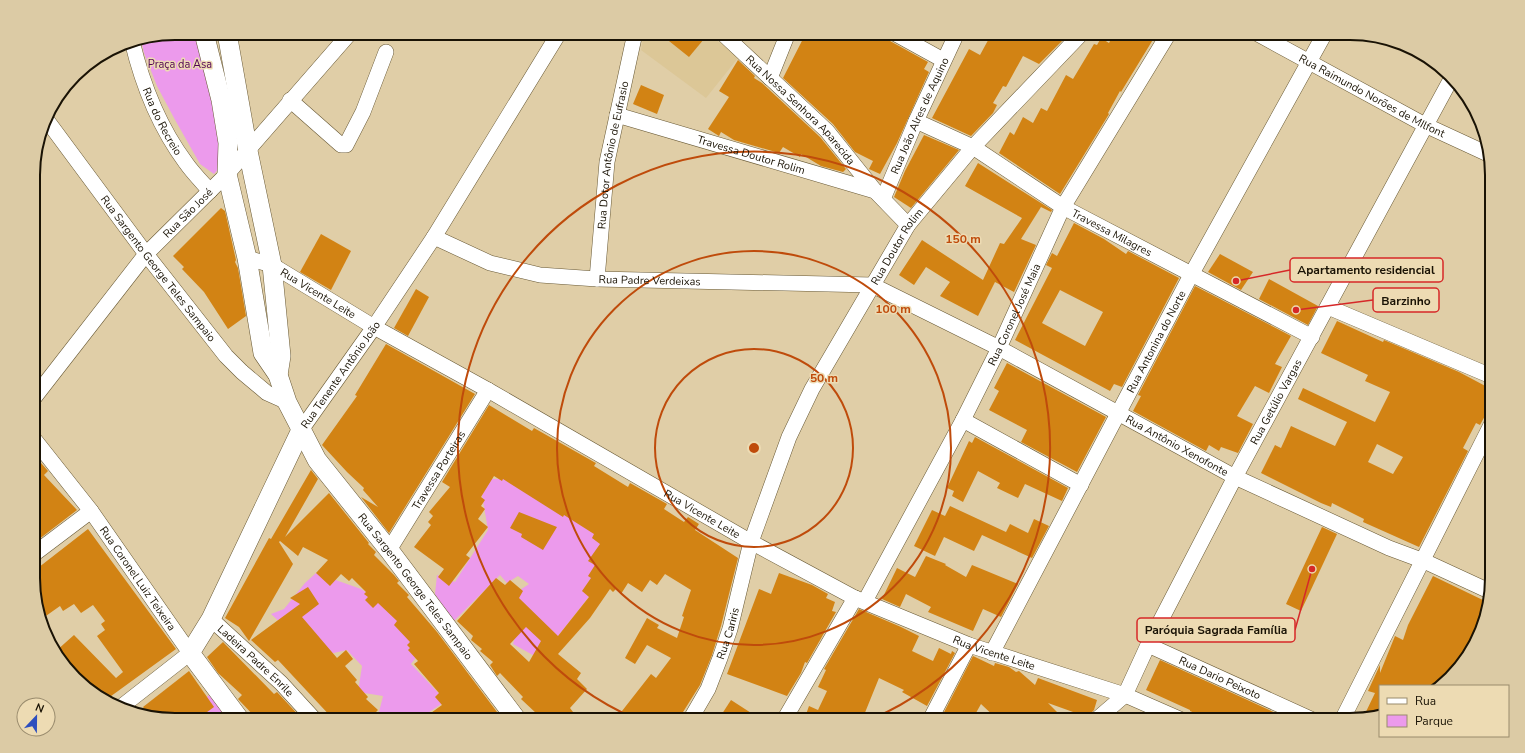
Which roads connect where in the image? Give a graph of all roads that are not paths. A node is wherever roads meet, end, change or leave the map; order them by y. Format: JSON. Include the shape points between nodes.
{"nodes":[{"id":1,"x":206,"y":40,"type":"edge"},
{"id":2,"x":228,"y":40,"type":"edge"},
{"id":3,"x":344,"y":40,"type":"edge"},
{"id":4,"x":553,"y":40,"type":"edge"},
{"id":5,"x":633,"y":40,"type":"edge"},
{"id":6,"x":729,"y":40,"type":"edge"},
{"id":7,"x":785,"y":40,"type":"edge"},
{"id":8,"x":907,"y":40,"type":"edge"},
{"id":9,"x":953,"y":40,"type":"edge"},
{"id":10,"x":1075,"y":40,"type":"edge"},
{"id":11,"x":1165,"y":40,"type":"edge"},
{"id":12,"x":1268,"y":40,"type":"edge"},
{"id":13,"x":1321,"y":40,"type":"edge"},
{"id":14,"x":134,"y":46,"type":"edge"},
{"id":15,"x":386,"y":52,"type":"dead end"},
{"id":16,"x":943,"y":60,"type":"junction"},
{"id":17,"x":1307,"y":62,"type":"junction"},
{"id":18,"x":770,"y":78,"type":"junction"},
{"id":19,"x":1449,"y":83,"type":"edge"},
{"id":20,"x":290,"y":100,"type":"junction"},
{"id":21,"x":617,"y":115,"type":"junction"},
{"id":22,"x":916,"y":120,"type":"junction"},
{"id":23,"x":50,"y":124,"type":"edge"},
{"id":24,"x":1425,"y":125,"type":"junction"},
{"id":25,"x":973,"y":147,"type":"junction"},
{"id":26,"x":248,"y":151,"type":"junction"},
{"id":27,"x":1483,"y":152,"type":"edge"},
{"id":28,"x":227,"y":174,"type":"junction"},
{"id":29,"x":210,"y":191,"type":"junction"},
{"id":30,"x":879,"y":195,"type":"junction"},
{"id":31,"x":1063,"y":207,"type":"junction"},
{"id":32,"x":908,"y":225,"type":"junction"},
{"id":33,"x":434,"y":237,"type":"junction"},
{"id":34,"x":146,"y":254,"type":"junction"},
{"id":35,"x":247,"y":258,"type":"junction"},
{"id":36,"x":272,"y":265,"type":"junction"},
{"id":37,"x":1191,"y":275,"type":"junction"},
{"id":38,"x":597,"y":279,"type":"junction"},
{"id":39,"x":872,"y":285,"type":"junction"},
{"id":40,"x":1328,"y":307,"type":"junction"},
{"id":41,"x":374,"y":327,"type":"junction"},
{"id":42,"x":1312,"y":337,"type":"junction"},
{"id":43,"x":999,"y":348,"type":"junction"},
{"id":44,"x":1485,"y":373,"type":"edge"},
{"id":45,"x":278,"y":374,"type":"junction"},
{"id":46,"x":40,"y":390,"type":"edge"},
{"id":47,"x":488,"y":390,"type":"junction"},
{"id":48,"x":288,"y":402,"type":"junction"},
{"id":49,"x":1118,"y":413,"type":"junction"},
{"id":50,"x":963,"y":420,"type":"junction"},
{"id":51,"x":301,"y":430,"type":"junction"},
{"id":52,"x":1485,"y":437,"type":"edge"},
{"id":53,"x":40,"y":447,"type":"edge"},
{"id":54,"x":1236,"y":477,"type":"junction"},
{"id":55,"x":1081,"y":485,"type":"junction"},
{"id":56,"x":91,"y":511,"type":"junction"},
{"id":57,"x":751,"y":542,"type":"junction"},
{"id":58,"x":40,"y":549,"type":"edge"},
{"id":59,"x":389,"y":550,"type":"junction"},
{"id":60,"x":1424,"y":561,"type":"junction"},
{"id":61,"x":1484,"y":589,"type":"edge"},
{"id":62,"x":860,"y":600,"type":"junction"},
{"id":63,"x":212,"y":619,"type":"junction"},
{"id":64,"x":969,"y":645,"type":"junction"},
{"id":65,"x":1148,"y":645,"type":"junction"},
{"id":66,"x":190,"y":652,"type":"junction"},
{"id":67,"x":992,"y":653,"type":"junction"},
{"id":68,"x":1125,"y":695,"type":"junction"},
{"id":69,"x":126,"y":704,"type":"edge"},
{"id":70,"x":235,"y":713,"type":"edge"},
{"id":71,"x":309,"y":713,"type":"edge"},
{"id":72,"x":512,"y":713,"type":"edge"},
{"id":73,"x":694,"y":713,"type":"edge"},
{"id":74,"x":788,"y":713,"type":"edge"},
{"id":75,"x":934,"y":713,"type":"edge"},
{"id":76,"x":1104,"y":713,"type":"edge"},
{"id":77,"x":1166,"y":713,"type":"edge"},
{"id":78,"x":1298,"y":713,"type":"edge"},
{"id":79,"x":1346,"y":713,"type":"edge"}],
"edges":[{"from":1,"to":28,"type":"main road","via":[[221,100],[228,143]]},
{"from":2,"to":26,"type":"main road"},
{"from":3,"to":20,"type":"street","name":"Rua São José"},
{"from":4,"to":33,"type":"street","name":"Rua Tenente Antônio João"},
{"from":5,"to":21,"type":"street","name":"Rua Dotor Antônio de Eufrasio"},
{"from":6,"to":18,"type":"street","name":"Rua Nossa Senhora Aparecida"},
{"from":7,"to":18,"type":"street"},
{"from":8,"to":16,"type":"street"},
{"from":9,"to":16,"type":"street","name":"Rua João Alres de Aquino"},
{"from":10,"to":25,"type":"street","name":"Rua Doutor Rolim"},
{"from":11,"to":31,"type":"street","name":"Rua Coronel José Maia"},
{"from":12,"to":17,"type":"street","name":"Rua Raimundo Norões de MIlfont"},
{"from":13,"to":17,"type":"street","name":"Rua Antonina do Norte"},
{"from":14,"to":29,"type":"street","name":"Rua do Recreio","via":[[144,81],[167,132],[186,163]]},
{"from":15,"to":20,"type":"street","via":[[346,145],[336,141]]},
{"from":16,"to":22,"type":"street","name":"Rua João Alres de Aquino"},
{"from":17,"to":24,"type":"street","name":"Rua Raimundo Norões de MIlfont"},
{"from":17,"to":37,"type":"street","name":"Rua Antonina do Norte"},
{"from":18,"to":30,"type":"street","name":"Rua Nossa Senhora Aparecida","via":[[827,131]]},
{"from":19,"to":24,"type":"street","name":"Rua Getúlio Vargas"},
{"from":20,"to":26,"type":"street","name":"Rua São José"},
{"from":21,"to":30,"type":"street","name":"Travessa Doutor Rolim"},
{"from":21,"to":38,"type":"street","name":"Rua Dotor Antônio de Eufrasio","via":[[607,162]]},
{"from":22,"to":25,"type":"street","name":"Travessa Milagres"},
{"from":22,"to":30,"type":"street","name":"Rua João Alres de Aquino"},
{"from":23,"to":34,"type":"street","name":"Rua Sargento George Teles Sampaio"},
{"from":24,"to":27,"type":"street","name":"Rua Raimundo Norões de MIlfont"},
{"from":24,"to":40,"type":"street","name":"Rua Getúlio Vargas"},
{"from":25,"to":31,"type":"street","name":"Travessa Milagres"},
{"from":25,"to":32,"type":"street","name":"Rua Doutor Rolim"},
{"from":26,"to":28,"type":"street","name":"Rua São José"},
{"from":26,"to":36,"type":"main road"},
{"from":28,"to":29,"type":"street","name":"Rua São José"},
{"from":28,"to":35,"type":"main road"},
{"from":29,"to":34,"type":"street","name":"Rua São José"},
{"from":30,"to":32,"type":"street","name":"Rua Nossa Senhora Aparecida"},
{"from":31,"to":37,"type":"street","name":"Travessa Milagres"},
{"from":31,"to":43,"type":"street","name":"Rua Coronel José Maia"},
{"from":32,"to":39,"type":"street","name":"Rua Doutor Rolim"},
{"from":33,"to":38,"type":"street","name":"Rua Padre Verdeixas","via":[[490,263],[518,271]]},
{"from":33,"to":41,"type":"street","name":"Rua Tenente Antônio João"},
{"from":34,"to":46,"type":"street","name":"Rua São José"},
{"from":34,"to":48,"type":"street","name":"Rua Sargento George Teles Sampaio","via":[[226,356],[267,393]]},
{"from":35,"to":36,"type":"street","name":"Rua Vicente Leite"},
{"from":35,"to":45,"type":"main road","via":[[263,353]]},
{"from":36,"to":41,"type":"street","name":"Rua Vicente Leite"},
{"from":36,"to":45,"type":"main road","via":[[281,356]]},
{"from":37,"to":42,"type":"street","name":"Travessa Milagres"},
{"from":37,"to":49,"type":"street","name":"Rua Antonina do Norte"},
{"from":38,"to":39,"type":"street","name":"Rua Padre Verdeixas"},
{"from":39,"to":43,"type":"street","name":"Rua Antônio Xenofonte"},
{"from":39,"to":57,"type":"street","name":"Rua Doutor Rolim","via":[[800,413]]},
{"from":40,"to":42,"type":"street","name":"Rua Getúlio Vargas"},
{"from":40,"to":44,"type":"street"},
{"from":41,"to":47,"type":"street","name":"Rua Vicente Leite"},
{"from":41,"to":51,"type":"street","name":"Rua Tenente Antônio João"},
{"from":42,"to":54,"type":"street","name":"Rua Getúlio Vargas"},
{"from":43,"to":49,"type":"street","name":"Rua Antônio Xenofonte"},
{"from":43,"to":50,"type":"street","name":"Rua Coronel José Maia"},
{"from":45,"to":48,"type":"main road","name":"Rua Sargento George Teles Sampaio"},
{"from":47,"to":57,"type":"street","name":"Rua Vicente Leite"},
{"from":47,"to":59,"type":"street","name":"Travessa Porteiras"},
{"from":48,"to":51,"type":"main road","name":"Rua Sargento George Teles Sampaio"},
{"from":49,"to":54,"type":"street","name":"Rua Antônio Xenofonte"},
{"from":49,"to":55,"type":"street","name":"Rua Antonina do Norte"},
{"from":50,"to":55,"type":"street"},
{"from":50,"to":62,"type":"street","name":"Rua Coronel José Maia"},
{"from":51,"to":59,"type":"main road","name":"Rua Sargento George Teles Sampaio","via":[[313,454]]},
{"from":51,"to":63,"type":"main road","name":"Rua Tenente Antônio João"},
{"from":52,"to":60,"type":"street"},
{"from":53,"to":56,"type":"street","name":"Rua Coronel Luiz Teixeira"},
{"from":54,"to":60,"type":"street","name":"Rua Antônio Xenofonte","via":[[1389,548]]},
{"from":54,"to":65,"type":"street","name":"Rua Getúlio Vargas"},
{"from":55,"to":67,"type":"street","name":"Rua Antonina do Norte"},
{"from":56,"to":58,"type":"street"},
{"from":56,"to":66,"type":"street","name":"Rua Coronel Luiz Teixeira"},
{"from":57,"to":62,"type":"street","name":"Rua Vicente Leite"},
{"from":57,"to":73,"type":"street","name":"Rua Cariris","via":[[730,629],[708,689]]},
{"from":59,"to":72,"type":"main road","name":"Rua Sargento George Teles Sampaio"},
{"from":60,"to":61,"type":"street","name":"Rua Antônio Xenofonte"},
{"from":60,"to":79,"type":"street"},
{"from":62,"to":64,"type":"street","name":"Rua Vicente Leite"},
{"from":62,"to":74,"type":"street","name":"Rua Coronel José Maia"},
{"from":63,"to":66,"type":"main road","name":"Rua Tenente Antônio João"},
{"from":63,"to":71,"type":"street","name":"Ladeira Padre Enrile","via":[[281,683]]},
{"from":64,"to":67,"type":"street","name":"Rua Vicente Leite"},
{"from":64,"to":75,"type":"street"},
{"from":65,"to":68,"type":"street","name":"Rua Getúlio Vargas"},
{"from":65,"to":78,"type":"street","name":"Rua Dario Peixoto"},
{"from":66,"to":69,"type":"street","name":"Rua Tenente Antônio João"},
{"from":66,"to":70,"type":"main road","name":"Rua Coronel Luiz Teixeira"},
{"from":67,"to":68,"type":"street","name":"Rua Vicente Leite"},
{"from":68,"to":76,"type":"street","name":"Rua Getúlio Vargas"},
{"from":68,"to":77,"type":"street","name":"Rua Vicente Leite"}]}
